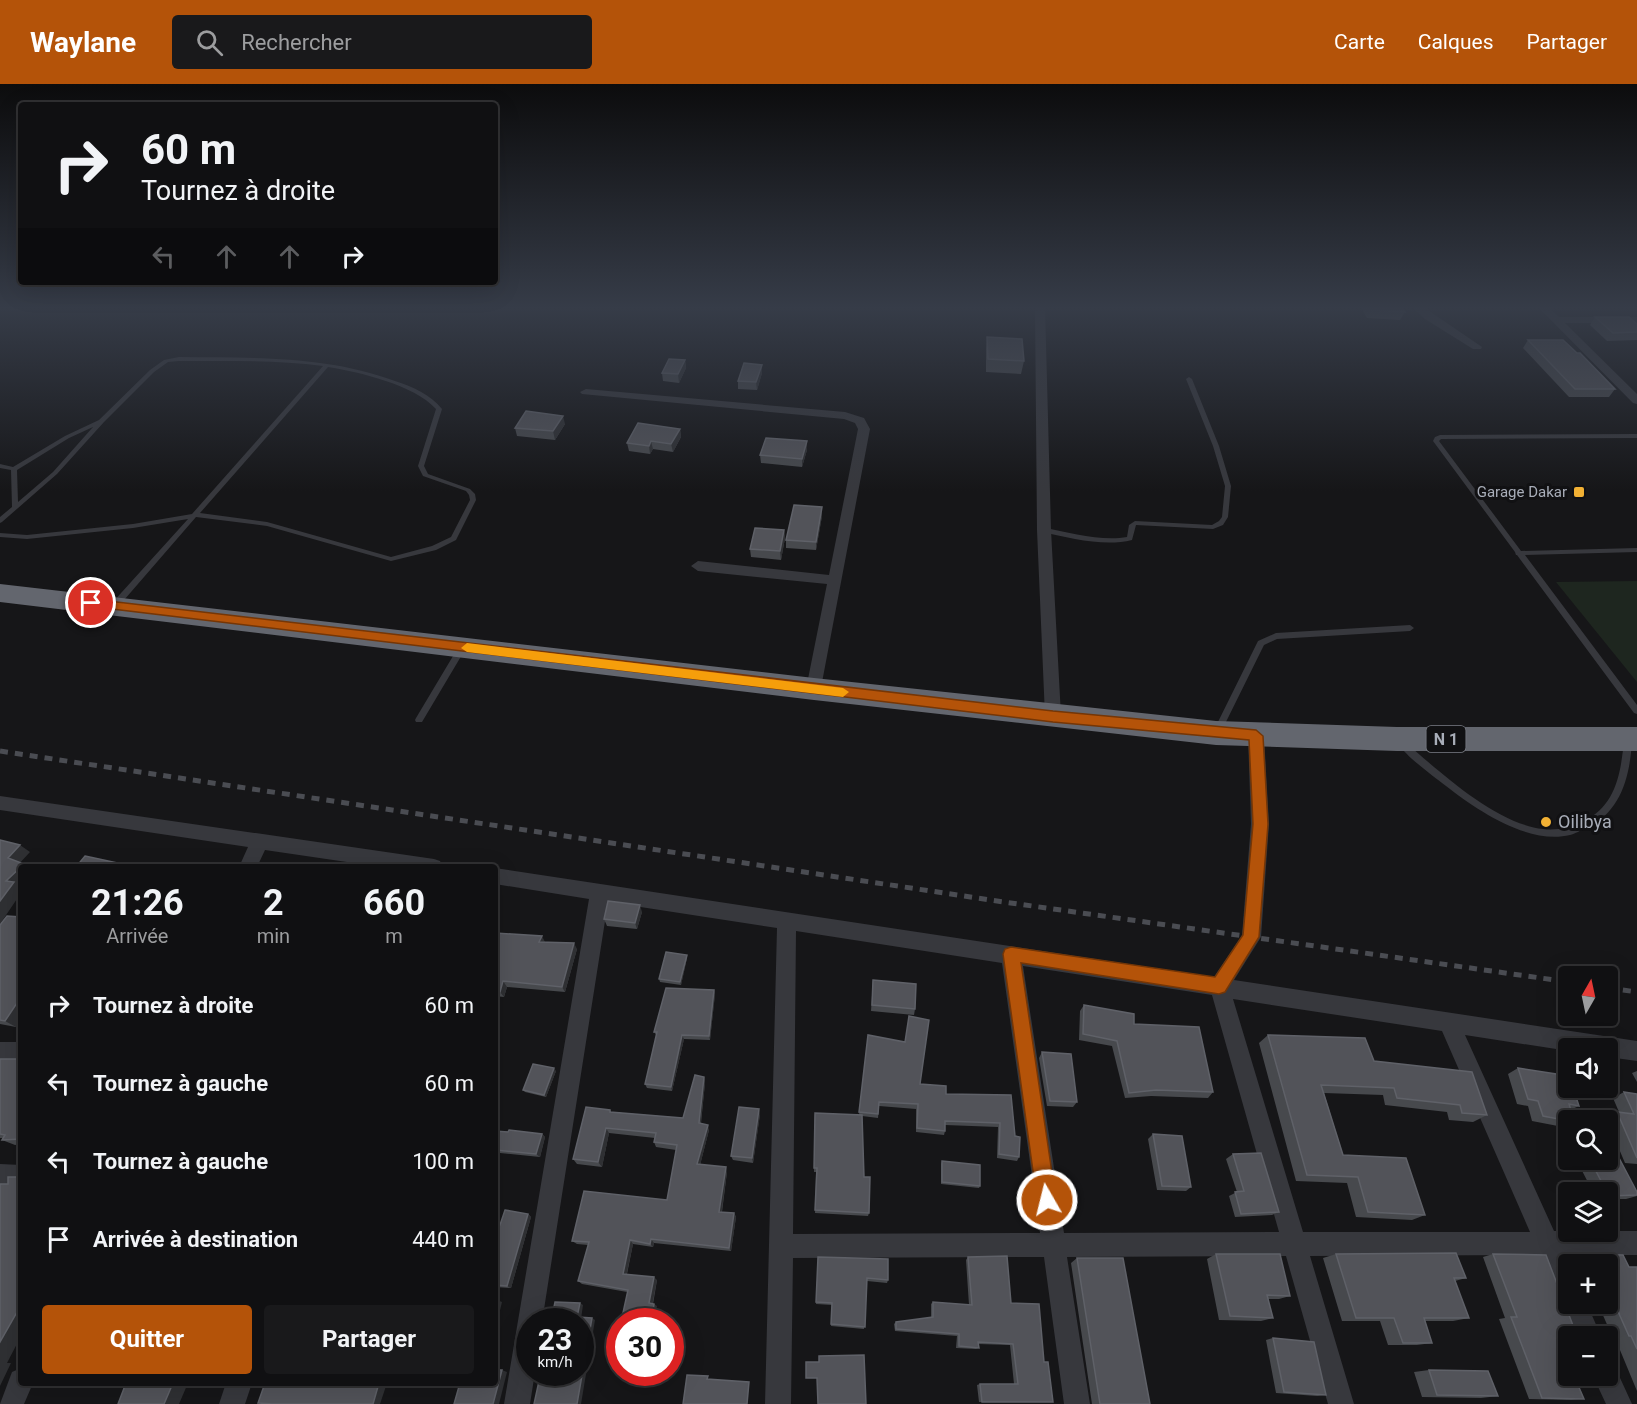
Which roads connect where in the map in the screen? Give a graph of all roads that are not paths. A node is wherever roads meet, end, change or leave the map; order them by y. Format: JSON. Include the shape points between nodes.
{"nodes":[{"id":1,"x":157,"y":368,"type":"edge"},
{"id":2,"x":325,"y":368,"type":"edge"},
{"id":3,"x":337,"y":368,"type":"edge"},
{"id":4,"x":1041,"y":368,"type":"edge"},
{"id":5,"x":1604,"y":368,"type":"edge"},
{"id":6,"x":1189,"y":379,"type":"dead end"},
{"id":7,"x":586,"y":392,"type":"dead end"},
{"id":8,"x":1637,"y":401,"type":"edge"},
{"id":9,"x":102,"y":420,"type":"junction"},
{"id":10,"x":1637,"y":436,"type":"edge"},
{"id":11,"x":0,"y":466,"type":"edge"},
{"id":12,"x":14,"y":469,"type":"junction"},
{"id":13,"x":15,"y":507,"type":"junction"},
{"id":14,"x":196,"y":514,"type":"junction"},
{"id":15,"x":0,"y":521,"type":"edge"},
{"id":16,"x":1044,"y":530,"type":"junction"},
{"id":17,"x":0,"y":535,"type":"edge"},
{"id":18,"x":1637,"y":550,"type":"edge"},
{"id":19,"x":1518,"y":553,"type":"junction"},
{"id":20,"x":698,"y":566,"type":"dead end"},
{"id":21,"x":834,"y":580,"type":"junction"},
{"id":22,"x":0,"y":593,"type":"edge"},
{"id":23,"x":114,"y":606,"type":"junction"},
{"id":24,"x":1410,"y":628,"type":"dead end"},
{"id":25,"x":462,"y":647,"type":"junction"},
{"id":26,"x":814,"y":689,"type":"junction"},
{"id":27,"x":1053,"y":716,"type":"junction"},
{"id":28,"x":419,"y":720,"type":"dead end"},
{"id":29,"x":1634,"y":730,"type":"edge"},
{"id":30,"x":1216,"y":733,"type":"junction"},
{"id":31,"x":1256,"y":736,"type":"junction"},
{"id":32,"x":1397,"y":739,"type":"junction"},
{"id":33,"x":0,"y":803,"type":"edge"},
{"id":34,"x":259,"y":842,"type":"junction"},
{"id":35,"x":249,"y":864,"type":"edge"},
{"id":36,"x":399,"y":864,"type":"edge"},
{"id":37,"x":498,"y":876,"type":"edge"},
{"id":38,"x":600,"y":891,"type":"junction"},
{"id":39,"x":787,"y":922,"type":"junction"},
{"id":40,"x":1011,"y":954,"type":"junction"},
{"id":41,"x":1219,"y":986,"type":"junction"},
{"id":42,"x":1448,"y":1021,"type":"junction"},
{"id":43,"x":1637,"y":1051,"type":"edge"},
{"id":44,"x":0,"y":1052,"type":"edge"},
{"id":45,"x":18,"y":1052,"type":"edge"},
{"id":46,"x":0,"y":1175,"type":"edge"},
{"id":47,"x":18,"y":1176,"type":"edge"},
{"id":48,"x":1637,"y":1243,"type":"edge"},
{"id":49,"x":1295,"y":1244,"type":"junction"},
{"id":50,"x":1548,"y":1244,"type":"junction"},
{"id":51,"x":1053,"y":1245,"type":"junction"},
{"id":52,"x":781,"y":1246,"type":"junction"},
{"id":53,"x":1558,"y":1267,"type":"edge"},
{"id":54,"x":533,"y":1308,"type":"edge"},
{"id":55,"x":19,"y":1386,"type":"edge"},
{"id":56,"x":238,"y":1386,"type":"edge"},
{"id":57,"x":520,"y":1386,"type":"edge"},
{"id":58,"x":1611,"y":1386,"type":"edge"},
{"id":59,"x":11,"y":1404,"type":"edge"},
{"id":60,"x":232,"y":1404,"type":"edge"},
{"id":61,"x":517,"y":1404,"type":"edge"},
{"id":62,"x":778,"y":1404,"type":"edge"},
{"id":63,"x":1077,"y":1404,"type":"edge"},
{"id":64,"x":1341,"y":1404,"type":"edge"},
{"id":65,"x":1619,"y":1404,"type":"edge"}],
"edges":[{"from":1,"to":9,"type":"lane"},
{"from":2,"to":14,"type":"lane"},
{"from":3,"to":14,"type":"lane","via":[[404,386],[435,402],[439,409],[421,466],[425,475],[468,490],[473,500],[454,538],[434,549],[391,559],[267,524]]},
{"from":4,"to":16,"type":"street"},
{"from":5,"to":8,"type":"street"},
{"from":6,"to":16,"type":"lane","via":[[1228,486],[1221,523],[1213,527],[1135,524],[1130,538],[1121,540]]},
{"from":7,"to":21,"type":"street","via":[[845,416],[860,422],[864,429]]},
{"from":9,"to":12,"type":"lane"},
{"from":9,"to":13,"type":"lane","via":[[55,473]]},
{"from":10,"to":19,"type":"lane","via":[[1437,438]]},
{"from":11,"to":12,"type":"lane"},
{"from":12,"to":13,"type":"lane"},
{"from":13,"to":15,"type":"lane"},
{"from":14,"to":17,"type":"lane","via":[[27,537]]},
{"from":14,"to":23,"type":"lane"},
{"from":16,"to":27,"type":"street"},
{"from":18,"to":19,"type":"lane"},
{"from":19,"to":29,"type":"lane"},
{"from":20,"to":21,"type":"street"},
{"from":21,"to":26,"type":"street"},
{"from":22,"to":23,"type":"highway","number":"N 1"},
{"from":23,"to":25,"type":"highway","number":"N 1"},
{"from":24,"to":30,"type":"lane","via":[[1276,636],[1261,643]]},
{"from":25,"to":26,"type":"highway","number":"N 1"},
{"from":25,"to":28,"type":"lane"},
{"from":26,"to":27,"type":"highway","number":"N 1"},
{"from":27,"to":30,"type":"highway","number":"N 1"},
{"from":29,"to":32,"type":"highway","number":"N 1"},
{"from":29,"to":32,"type":"lane","via":[[1620,791],[1603,814],[1586,826],[1550,833],[1498,817],[1468,798]]},
{"from":30,"to":31,"type":"highway","number":"N 1"},
{"from":31,"to":32,"type":"highway","number":"N 1"},
{"from":31,"to":41,"type":"street","via":[[1260,824],[1251,937]]},
{"from":33,"to":34,"type":"street"},
{"from":34,"to":35,"type":"street"},
{"from":34,"to":36,"type":"street"},
{"from":37,"to":38,"type":"street"},
{"from":38,"to":39,"type":"street"},
{"from":38,"to":54,"type":"street"},
{"from":39,"to":40,"type":"street"},
{"from":39,"to":52,"type":"street"},
{"from":40,"to":41,"type":"street"},
{"from":40,"to":51,"type":"street"},
{"from":41,"to":42,"type":"street"},
{"from":41,"to":49,"type":"street"},
{"from":42,"to":43,"type":"street"},
{"from":42,"to":50,"type":"street"},
{"from":44,"to":45,"type":"street"},
{"from":46,"to":47,"type":"street"},
{"from":48,"to":50,"type":"street"},
{"from":49,"to":50,"type":"street"},
{"from":49,"to":51,"type":"street"},
{"from":49,"to":64,"type":"street"},
{"from":50,"to":53,"type":"street"},
{"from":51,"to":52,"type":"street"},
{"from":51,"to":63,"type":"street"},
{"from":52,"to":62,"type":"street"},
{"from":55,"to":59,"type":"street"},
{"from":56,"to":60,"type":"street"},
{"from":57,"to":61,"type":"street"},
{"from":58,"to":65,"type":"street"}]}
